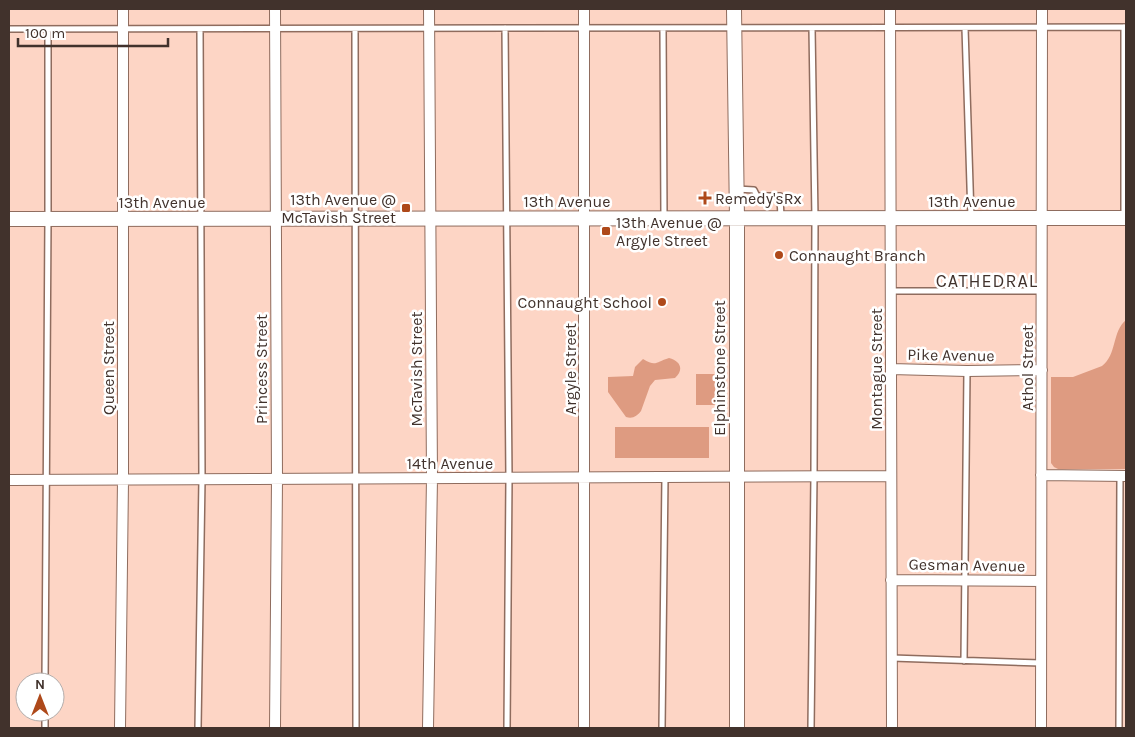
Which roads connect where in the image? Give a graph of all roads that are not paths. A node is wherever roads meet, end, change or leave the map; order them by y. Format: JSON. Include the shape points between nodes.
{"nodes":[{"id":1,"x":123,"y":9,"type":"edge"},
{"id":2,"x":275,"y":9,"type":"edge"},
{"id":3,"x":429,"y":9,"type":"edge"},
{"id":4,"x":584,"y":9,"type":"edge"},
{"id":5,"x":734,"y":9,"type":"edge"},
{"id":6,"x":890,"y":9,"type":"edge"},
{"id":7,"x":1042,"y":9,"type":"edge"},
{"id":8,"x":1125,"y":27,"type":"edge"},
{"id":9,"x":505,"y":28,"type":"junction"},
{"id":10,"x":584,"y":28,"type":"junction"},
{"id":11,"x":663,"y":28,"type":"junction"},
{"id":12,"x":734,"y":28,"type":"junction"},
{"id":13,"x":812,"y":28,"type":"junction"},
{"id":14,"x":890,"y":28,"type":"junction"},
{"id":15,"x":965,"y":28,"type":"junction"},
{"id":16,"x":1042,"y":28,"type":"junction"},
{"id":17,"x":48,"y":29,"type":"junction"},
{"id":18,"x":123,"y":29,"type":"junction"},
{"id":19,"x":200,"y":29,"type":"junction"},
{"id":20,"x":274,"y":29,"type":"junction"},
{"id":21,"x":356,"y":29,"type":"junction"},
{"id":22,"x":429,"y":29,"type":"junction"},
{"id":23,"x":9,"y":30,"type":"edge"},
{"id":24,"x":736,"y":189,"type":"junction"},
{"id":25,"x":890,"y":218,"type":"junction"},
{"id":26,"x":971,"y":218,"type":"junction"},
{"id":27,"x":1042,"y":218,"type":"junction"},
{"id":28,"x":1125,"y":218,"type":"edge"},
{"id":29,"x":48,"y":219,"type":"junction"},
{"id":30,"x":124,"y":219,"type":"junction"},
{"id":31,"x":200,"y":219,"type":"junction"},
{"id":32,"x":275,"y":219,"type":"junction"},
{"id":33,"x":356,"y":219,"type":"junction"},
{"id":34,"x":430,"y":219,"type":"junction"},
{"id":35,"x":508,"y":219,"type":"junction"},
{"id":36,"x":584,"y":219,"type":"junction"},
{"id":37,"x":664,"y":219,"type":"junction"},
{"id":38,"x":737,"y":219,"type":"junction"},
{"id":39,"x":781,"y":219,"type":"junction"},
{"id":40,"x":815,"y":219,"type":"junction"},
{"id":41,"x":9,"y":220,"type":"edge"},
{"id":42,"x":890,"y":291,"type":"junction"},
{"id":43,"x":1042,"y":291,"type":"junction"},
{"id":44,"x":891,"y":369,"type":"junction"},
{"id":45,"x":1042,"y":370,"type":"junction"},
{"id":46,"x":967,"y":371,"type":"junction"},
{"id":47,"x":1042,"y":475,"type":"junction"},
{"id":48,"x":814,"y":476,"type":"junction"},
{"id":49,"x":891,"y":476,"type":"junction"},
{"id":50,"x":1123,"y":476,"type":"edge"},
{"id":51,"x":665,"y":477,"type":"junction"},
{"id":52,"x":737,"y":477,"type":"junction"},
{"id":53,"x":432,"y":478,"type":"junction"},
{"id":54,"x":509,"y":478,"type":"junction"},
{"id":55,"x":585,"y":478,"type":"junction"},
{"id":56,"x":277,"y":479,"type":"junction"},
{"id":57,"x":355,"y":479,"type":"junction"},
{"id":58,"x":9,"y":480,"type":"edge"},
{"id":59,"x":47,"y":480,"type":"junction"},
{"id":60,"x":123,"y":480,"type":"junction"},
{"id":61,"x":202,"y":480,"type":"junction"},
{"id":62,"x":891,"y":580,"type":"junction"},
{"id":63,"x":966,"y":580,"type":"junction"},
{"id":64,"x":1042,"y":581,"type":"junction"},
{"id":65,"x":891,"y":658,"type":"junction"},
{"id":66,"x":964,"y":661,"type":"junction"},
{"id":67,"x":1041,"y":663,"type":"junction"},
{"id":68,"x":45,"y":672,"type":"edge"},
{"id":69,"x":120,"y":728,"type":"edge"},
{"id":70,"x":198,"y":728,"type":"edge"},
{"id":71,"x":274,"y":728,"type":"edge"},
{"id":72,"x":356,"y":728,"type":"edge"},
{"id":73,"x":428,"y":728,"type":"edge"},
{"id":74,"x":507,"y":728,"type":"edge"},
{"id":75,"x":584,"y":728,"type":"edge"},
{"id":76,"x":662,"y":728,"type":"edge"},
{"id":77,"x":737,"y":728,"type":"edge"},
{"id":78,"x":811,"y":728,"type":"edge"},
{"id":79,"x":892,"y":728,"type":"edge"},
{"id":80,"x":1041,"y":728,"type":"edge"},
{"id":81,"x":1119,"y":728,"type":"edge"}],
"edges":[{"from":1,"to":18,"type":"street","name":"Queen Street"},
{"from":2,"to":20,"type":"street","name":"Princess Street"},
{"from":3,"to":22,"type":"street","name":"McTavish Street"},
{"from":4,"to":10,"type":"street","name":"Argyle Street"},
{"from":5,"to":12,"type":"street","name":"Elphinstone Street"},
{"from":6,"to":14,"type":"street","name":"Montague Street"},
{"from":7,"to":16,"type":"street","name":"Athol Street"},
{"from":8,"to":16,"type":"lane"},
{"from":8,"to":28,"type":"lane"},
{"from":9,"to":10,"type":"lane"},
{"from":9,"to":22,"type":"lane"},
{"from":9,"to":35,"type":"lane"},
{"from":10,"to":11,"type":"lane"},
{"from":10,"to":36,"type":"street","name":"Argyle Street"},
{"from":11,"to":12,"type":"lane"},
{"from":11,"to":37,"type":"lane"},
{"from":12,"to":13,"type":"lane"},
{"from":12,"to":24,"type":"street","name":"Elphinstone Street"},
{"from":13,"to":14,"type":"lane"},
{"from":13,"to":40,"type":"lane"},
{"from":14,"to":15,"type":"lane"},
{"from":14,"to":25,"type":"street","name":"Montague Street"},
{"from":15,"to":16,"type":"lane"},
{"from":15,"to":26,"type":"lane"},
{"from":16,"to":27,"type":"street","name":"Athol Street"},
{"from":17,"to":18,"type":"lane"},
{"from":17,"to":23,"type":"lane"},
{"from":17,"to":29,"type":"lane"},
{"from":18,"to":19,"type":"lane"},
{"from":18,"to":30,"type":"street","name":"Queen Street"},
{"from":19,"to":20,"type":"lane"},
{"from":19,"to":31,"type":"lane"},
{"from":20,"to":21,"type":"lane"},
{"from":20,"to":32,"type":"street","name":"Princess Street"},
{"from":21,"to":22,"type":"lane"},
{"from":21,"to":33,"type":"lane"},
{"from":22,"to":34,"type":"street","name":"McTavish Street"},
{"from":24,"to":38,"type":"street","name":"Elphinstone Street"},
{"from":24,"to":39,"type":"lane","via":[[754,190],[758,196],[780,196]]},
{"from":25,"to":26,"type":"street","name":"13th Avenue"},
{"from":25,"to":40,"type":"street","name":"13th Avenue"},
{"from":25,"to":42,"type":"street","name":"Montague Street"},
{"from":26,"to":27,"type":"street","name":"13th Avenue"},
{"from":27,"to":28,"type":"street","name":"13th Avenue"},
{"from":27,"to":43,"type":"street","name":"Athol Street"},
{"from":29,"to":30,"type":"street","name":"13th Avenue"},
{"from":29,"to":41,"type":"street","name":"13th Avenue"},
{"from":29,"to":59,"type":"lane"},
{"from":30,"to":31,"type":"street","name":"13th Avenue"},
{"from":30,"to":60,"type":"street","name":"Queen Street"},
{"from":31,"to":32,"type":"street","name":"13th Avenue"},
{"from":31,"to":61,"type":"lane"},
{"from":32,"to":33,"type":"street","name":"13th Avenue"},
{"from":32,"to":56,"type":"street","name":"Princess Street"},
{"from":33,"to":34,"type":"street","name":"13th Avenue"},
{"from":33,"to":57,"type":"lane"},
{"from":34,"to":35,"type":"street","name":"13th Avenue"},
{"from":34,"to":53,"type":"street","name":"McTavish Street"},
{"from":35,"to":36,"type":"street","name":"13th Avenue"},
{"from":35,"to":54,"type":"lane"},
{"from":36,"to":37,"type":"street","name":"13th Avenue"},
{"from":36,"to":55,"type":"street","name":"Argyle Street"},
{"from":37,"to":38,"type":"street","name":"13th Avenue"},
{"from":38,"to":39,"type":"street","name":"13th Avenue"},
{"from":38,"to":52,"type":"street","name":"Elphinstone Street"},
{"from":39,"to":40,"type":"street","name":"13th Avenue"},
{"from":40,"to":48,"type":"lane"},
{"from":42,"to":43,"type":"lane"},
{"from":42,"to":44,"type":"street","name":"Montague Street"},
{"from":43,"to":45,"type":"street","name":"Athol Street"},
{"from":44,"to":46,"type":"street","name":"Pike Avenue"},
{"from":44,"to":49,"type":"street","name":"Montague Street"},
{"from":45,"to":46,"type":"street","name":"Pike Avenue"},
{"from":45,"to":47,"type":"street","name":"Athol Street"},
{"from":46,"to":63,"type":"lane"},
{"from":47,"to":50,"type":"street"},
{"from":47,"to":64,"type":"street","name":"Athol Street"},
{"from":48,"to":49,"type":"street","name":"14th Avenue"},
{"from":48,"to":52,"type":"street","name":"14th Avenue"},
{"from":48,"to":78,"type":"lane"},
{"from":49,"to":62,"type":"street","name":"Montague Street"},
{"from":50,"to":81,"type":"lane"},
{"from":51,"to":52,"type":"street","name":"14th Avenue"},
{"from":51,"to":55,"type":"street","name":"14th Avenue"},
{"from":51,"to":76,"type":"lane"},
{"from":52,"to":77,"type":"street","name":"Elphinstone Street"},
{"from":53,"to":54,"type":"street","name":"14th Avenue"},
{"from":53,"to":57,"type":"street","name":"14th Avenue"},
{"from":53,"to":73,"type":"street","name":"McTavish Street"},
{"from":54,"to":55,"type":"street","name":"14th Avenue"},
{"from":54,"to":74,"type":"lane"},
{"from":55,"to":75,"type":"street","name":"Argyle Street"},
{"from":56,"to":57,"type":"street","name":"14th Avenue"},
{"from":56,"to":61,"type":"street","name":"14th Avenue"},
{"from":56,"to":71,"type":"street","name":"Princess Street"},
{"from":57,"to":72,"type":"lane"},
{"from":58,"to":59,"type":"street","name":"14th Avenue"},
{"from":59,"to":60,"type":"street","name":"14th Avenue"},
{"from":59,"to":68,"type":"lane"},
{"from":60,"to":61,"type":"street","name":"14th Avenue"},
{"from":60,"to":69,"type":"street","name":"Queen Street"},
{"from":61,"to":70,"type":"lane"},
{"from":62,"to":63,"type":"street","name":"Gesman Avenue"},
{"from":62,"to":65,"type":"street","name":"Montague Street"},
{"from":63,"to":64,"type":"street","name":"Gesman Avenue"},
{"from":63,"to":66,"type":"lane"},
{"from":64,"to":67,"type":"street","name":"Athol Street"},
{"from":65,"to":66,"type":"lane"},
{"from":65,"to":79,"type":"street","name":"Montague Street"},
{"from":66,"to":67,"type":"lane"},
{"from":67,"to":80,"type":"street","name":"Athol Street"}]}
